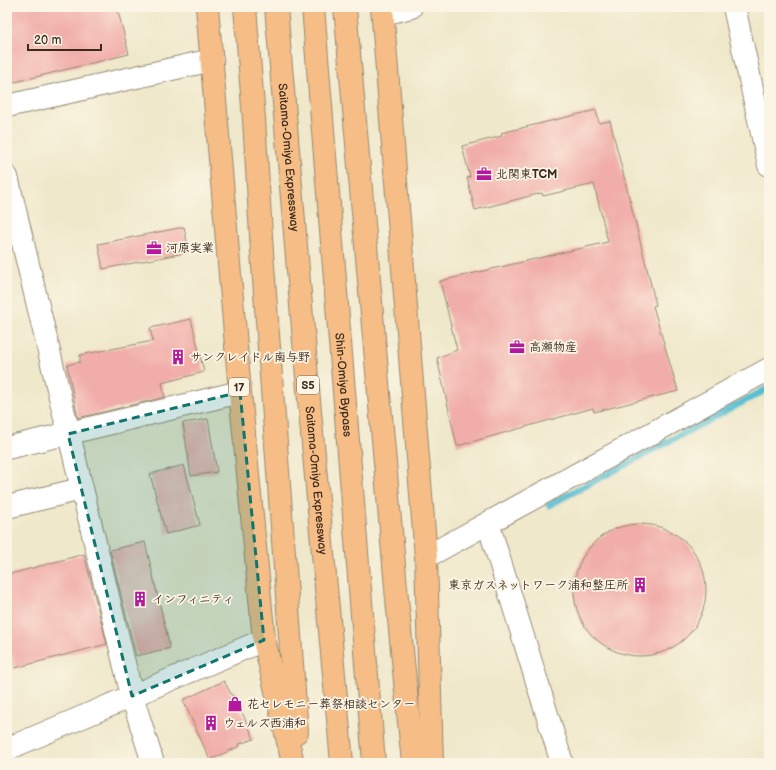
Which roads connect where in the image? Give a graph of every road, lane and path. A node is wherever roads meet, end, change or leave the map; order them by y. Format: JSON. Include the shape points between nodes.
{"nodes":[{"id":1,"x":207,"y":7,"type":"edge"},
{"id":2,"x":245,"y":7,"type":"edge"},
{"id":3,"x":276,"y":7,"type":"edge"},
{"id":4,"x":285,"y":7,"type":"edge"},
{"id":5,"x":308,"y":7,"type":"edge"},
{"id":6,"x":313,"y":7,"type":"edge"},
{"id":7,"x":344,"y":7,"type":"edge"},
{"id":8,"x":411,"y":7,"type":"edge"},
{"id":9,"x":734,"y":7,"type":"edge"},
{"id":10,"x":382,"y":10,"type":"edge"},
{"id":11,"x":212,"y":60,"type":"junction"},
{"id":12,"x":7,"y":106,"type":"edge"},
{"id":13,"x":769,"y":165,"type":"edge"},
{"id":14,"x":7,"y":177,"type":"edge"},
{"id":15,"x":769,"y":369,"type":"edge"},
{"id":16,"x":240,"y":392,"type":"junction"},
{"id":17,"x":68,"y":434,"type":"junction"},
{"id":18,"x":7,"y":448,"type":"edge"},
{"id":19,"x":81,"y":489,"type":"junction"},
{"id":20,"x":7,"y":507,"type":"edge"},
{"id":21,"x":488,"y":523,"type":"junction"},
{"id":22,"x":426,"y":557,"type":"junction"},
{"id":23,"x":264,"y":640,"type":"junction"},
{"id":24,"x":132,"y":696,"type":"junction"},
{"id":25,"x":7,"y":750,"type":"edge"},
{"id":26,"x":153,"y":763,"type":"edge"},
{"id":27,"x":294,"y":763,"type":"edge"},
{"id":28,"x":299,"y":763,"type":"edge"},
{"id":29,"x":334,"y":763,"type":"edge"},
{"id":30,"x":342,"y":763,"type":"edge"},
{"id":31,"x":374,"y":763,"type":"edge"},
{"id":32,"x":380,"y":763,"type":"edge"},
{"id":33,"x":413,"y":763,"type":"edge"},
{"id":34,"x":432,"y":763,"type":"edge"},
{"id":35,"x":562,"y":763,"type":"edge"}],
"edges":[{"from":1,"to":11,"type":"highway","number":"17"},
{"from":2,"to":28,"type":"highway"},
{"from":3,"to":30,"type":"highway","name":"Saitama-Omiya Expressway","number":"S5","bridge":true},
{"from":4,"to":29,"type":"highway","via":[[308,288]]},
{"from":5,"to":32,"type":"highway","name":"Shin-Omiya Bypass","via":[[332,286]]},
{"from":6,"to":31,"type":"highway","bridge":true},
{"from":7,"to":33,"type":"highway"},
{"from":8,"to":10,"type":"street"},
{"from":9,"to":13,"type":"street"},
{"from":10,"to":22,"type":"highway"},
{"from":11,"to":12,"type":"street"},
{"from":11,"to":16,"type":"highway","number":"17"},
{"from":14,"to":17,"type":"street"},
{"from":15,"to":21,"type":"street"},
{"from":16,"to":17,"type":"street"},
{"from":16,"to":23,"type":"highway","number":"17"},
{"from":17,"to":18,"type":"street"},
{"from":17,"to":19,"type":"street"},
{"from":19,"to":20,"type":"street"},
{"from":19,"to":24,"type":"street"},
{"from":21,"to":22,"type":"street"},
{"from":21,"to":35,"type":"street"},
{"from":22,"to":34,"type":"highway"},
{"from":23,"to":24,"type":"street"},
{"from":23,"to":27,"type":"highway","number":"17"},
{"from":24,"to":25,"type":"street"},
{"from":24,"to":26,"type":"street"}]}
